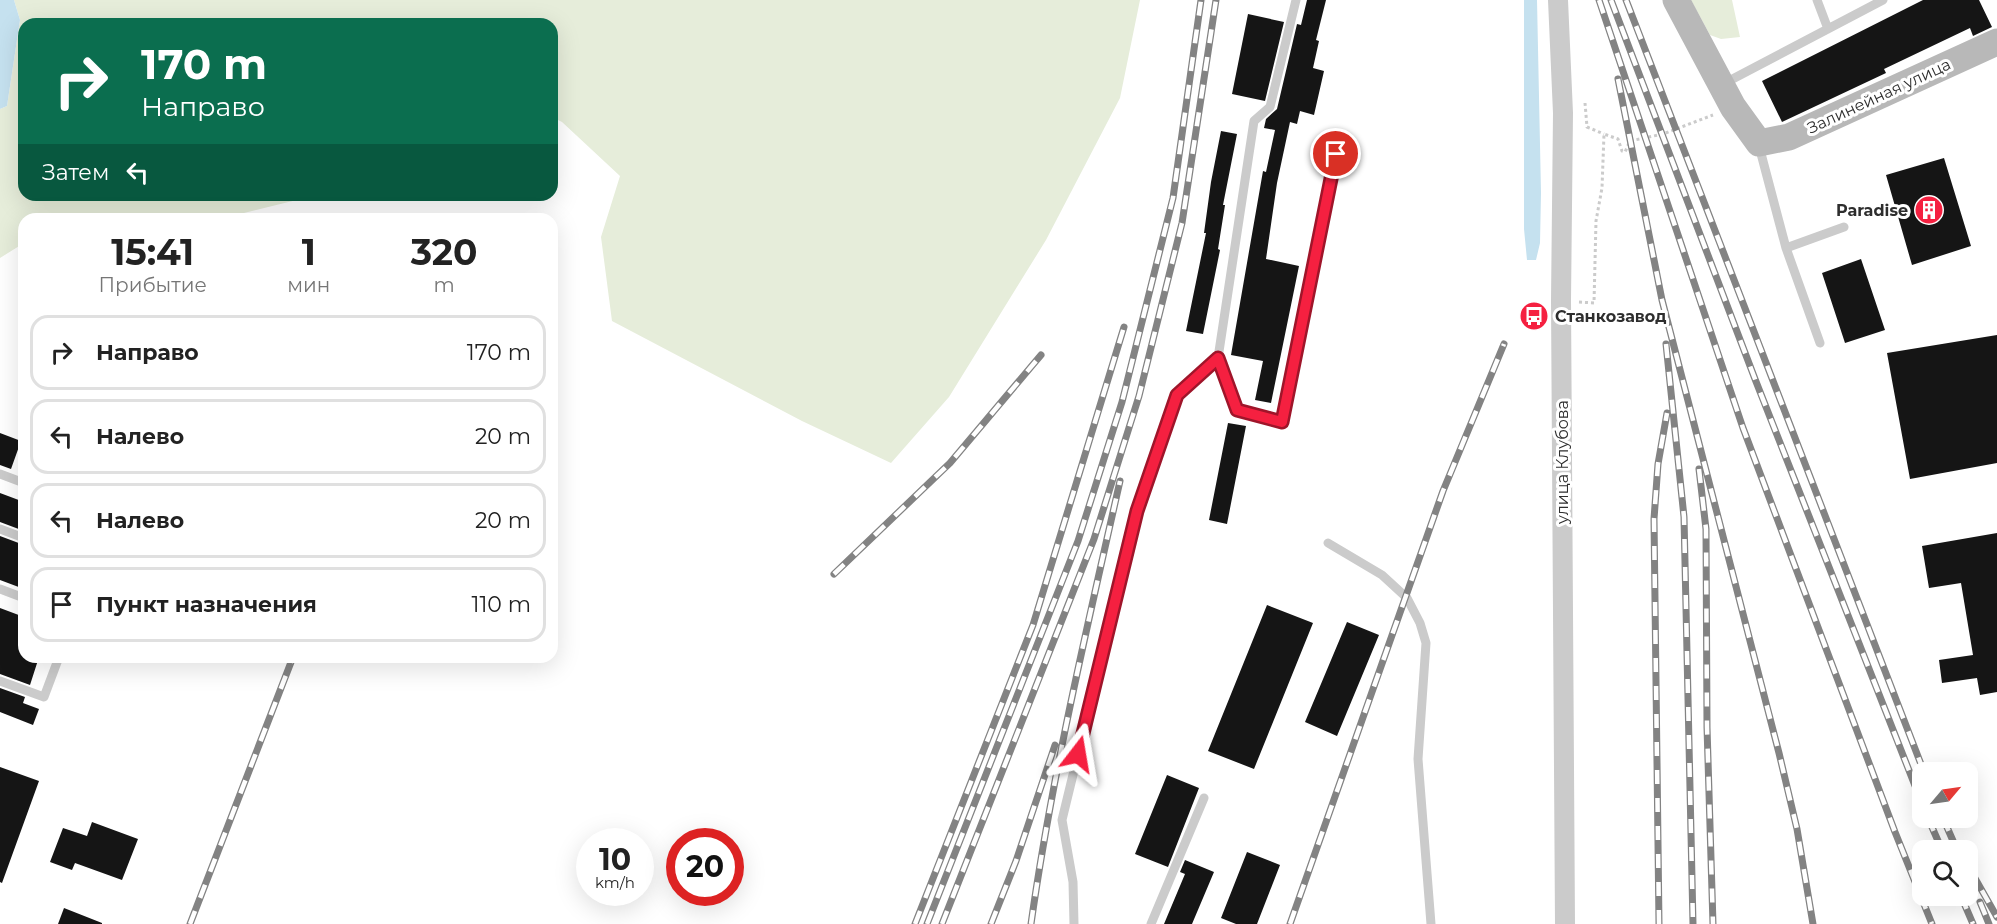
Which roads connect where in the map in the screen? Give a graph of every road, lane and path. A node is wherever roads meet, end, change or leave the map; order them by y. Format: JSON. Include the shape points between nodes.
{"nodes":[{"id":1,"x":1296,"y":0,"type":"edge"},
{"id":2,"x":1558,"y":0,"type":"edge"},
{"id":3,"x":1676,"y":0,"type":"edge"},
{"id":4,"x":1817,"y":0,"type":"edge"},
{"id":5,"x":1882,"y":0,"type":"edge"},
{"id":6,"x":1828,"y":29,"type":"junction"},
{"id":7,"x":1997,"y":42,"type":"edge"},
{"id":8,"x":1727,"y":96,"type":"junction"},
{"id":9,"x":1585,"y":103,"type":"dead end"},
{"id":10,"x":1604,"y":134,"type":"junction"},
{"id":11,"x":1759,"y":143,"type":"junction"},
{"id":12,"x":1336,"y":154,"type":"dead end"},
{"id":13,"x":1844,"y":227,"type":"dead end"},
{"id":14,"x":1786,"y":248,"type":"junction"},
{"id":15,"x":1574,"y":302,"type":"dead end"},
{"id":16,"x":1820,"y":344,"type":"dead end"},
{"id":17,"x":1218,"y":358,"type":"junction"},
{"id":18,"x":0,"y":474,"type":"edge"},
{"id":19,"x":18,"y":481,"type":"edge"},
{"id":20,"x":0,"y":529,"type":"edge"},
{"id":21,"x":18,"y":536,"type":"edge"},
{"id":22,"x":1328,"y":543,"type":"dead end"},
{"id":23,"x":0,"y":589,"type":"edge"},
{"id":24,"x":18,"y":596,"type":"edge"},
{"id":25,"x":56,"y":663,"type":"edge"},
{"id":26,"x":0,"y":681,"type":"edge"},
{"id":27,"x":1204,"y":798,"type":"dead end"},
{"id":28,"x":1074,"y":924,"type":"edge"},
{"id":29,"x":1151,"y":924,"type":"edge"},
{"id":30,"x":1431,"y":924,"type":"edge"},
{"id":31,"x":1565,"y":924,"type":"edge"}],
"edges":[{"from":1,"to":17,"type":"lane","via":[[1270,107],[1254,121]]},
{"from":2,"to":31,"type":"street","name":"улица Клубова","via":[[1563,113]]},
{"from":3,"to":8,"type":"main road"},
{"from":4,"to":6,"type":"lane"},
{"from":5,"to":6,"type":"lane"},
{"from":6,"to":8,"type":"lane"},
{"from":7,"to":11,"type":"main road","name":"Залинейная улица","via":[[1789,137]]},
{"from":8,"to":10,"type":"path","via":[[1663,134],[1630,141],[1626,152],[1618,139]]},
{"from":8,"to":11,"type":"main road"},
{"from":9,"to":10,"type":"path","via":[[1587,127]]},
{"from":10,"to":15,"type":"path","via":[[1593,303]]},
{"from":11,"to":14,"type":"lane"},
{"from":12,"to":17,"type":"lane","via":[[1282,422],[1237,410]]},
{"from":13,"to":14,"type":"lane"},
{"from":14,"to":16,"type":"lane"},
{"from":17,"to":28,"type":"lane","via":[[1177,395],[1137,511],[1062,820],[1074,882]]},
{"from":18,"to":19,"type":"lane"},
{"from":20,"to":21,"type":"lane"},
{"from":22,"to":30,"type":"lane","via":[[1382,574],[1407,598],[1426,643],[1418,759]]},
{"from":23,"to":24,"type":"lane"},
{"from":25,"to":26,"type":"lane","via":[[44,697]]},
{"from":27,"to":29,"type":"lane"}]}
